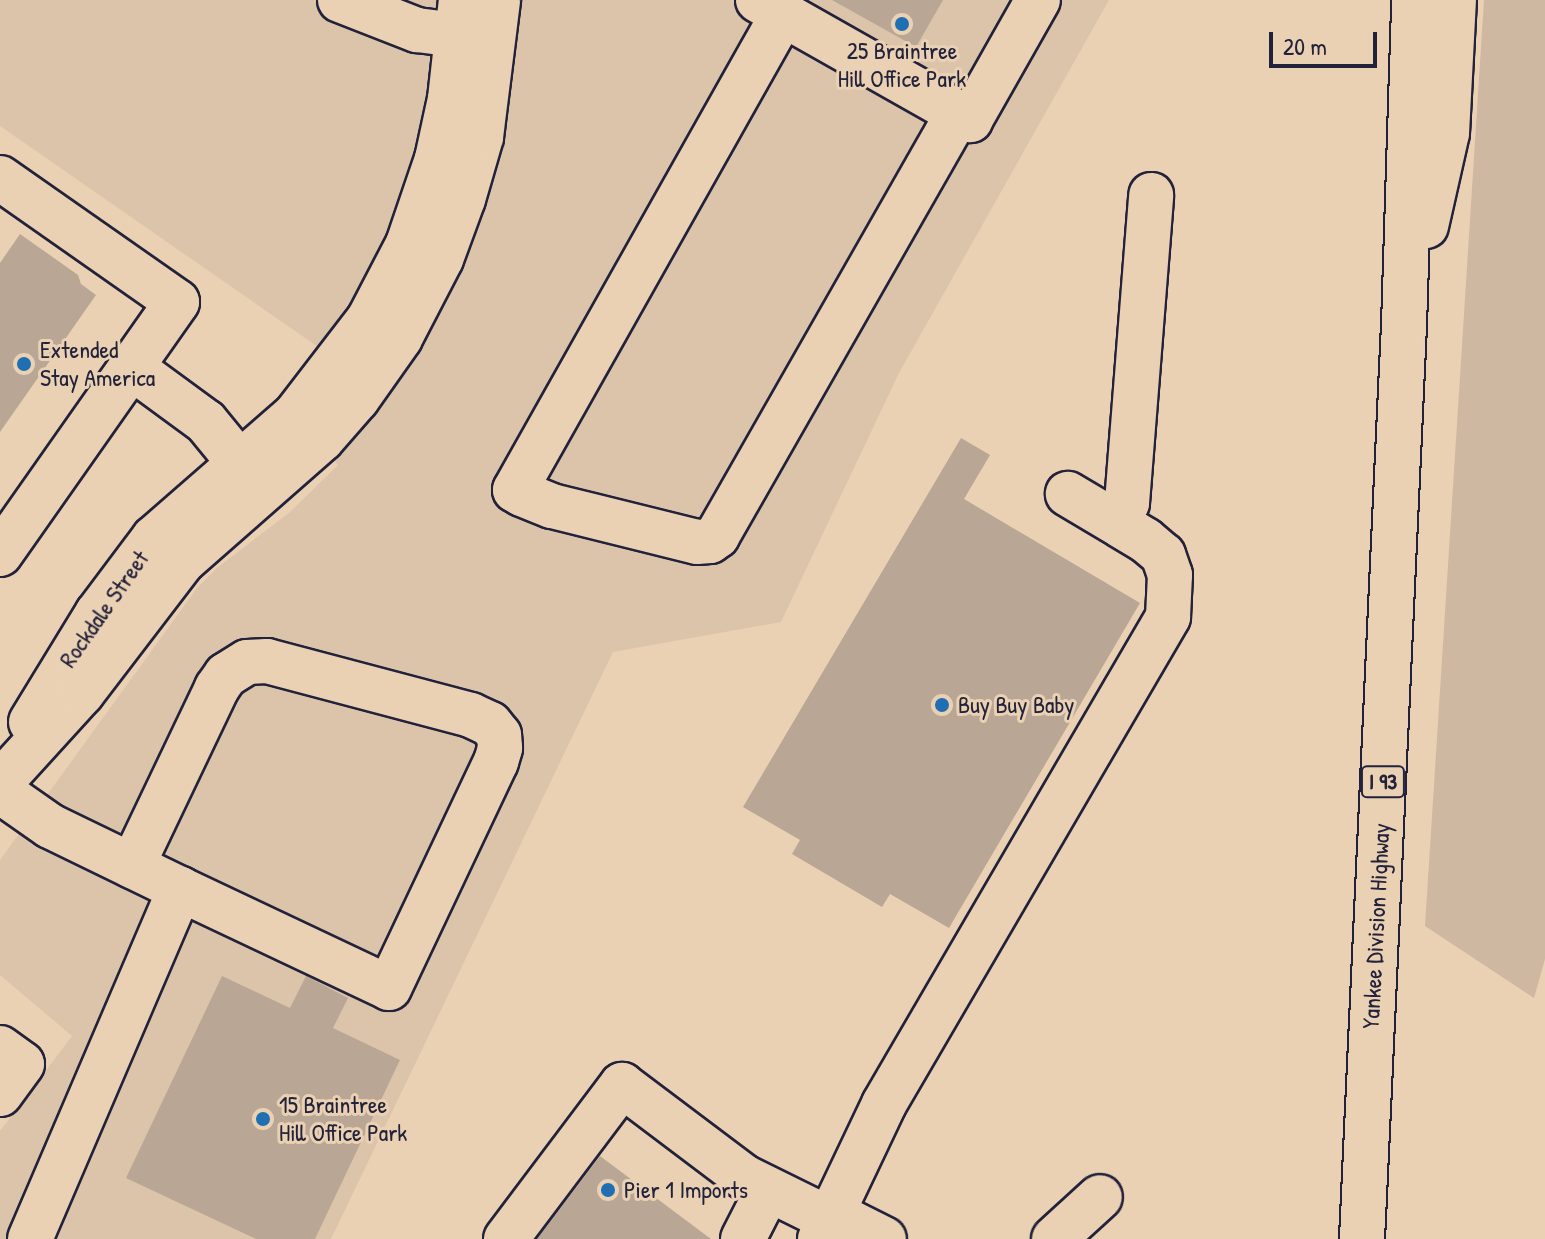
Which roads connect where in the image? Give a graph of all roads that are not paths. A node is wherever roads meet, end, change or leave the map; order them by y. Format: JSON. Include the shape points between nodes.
{"nodes":[{"id":1,"x":340,"y":0,"type":"edge"},
{"id":2,"x":1038,"y":0,"type":"edge"},
{"id":3,"x":1414,"y":0,"type":"edge"},
{"id":4,"x":1454,"y":0,"type":"edge"},
{"id":5,"x":771,"y":7,"type":"edge"},
{"id":6,"x":478,"y":19,"type":"edge"},
{"id":7,"x":958,"y":113,"type":"junction"},
{"id":8,"x":0,"y":178,"type":"edge"},
{"id":9,"x":1151,"y":195,"type":"dead end"},
{"id":10,"x":1404,"y":326,"type":"junction"},
{"id":11,"x":131,"y":367,"type":"junction"},
{"id":12,"x":252,"y":478,"type":"junction"},
{"id":13,"x":1068,"y":494,"type":"dead end"},
{"id":14,"x":1118,"y":523,"type":"junction"},
{"id":15,"x":0,"y":554,"type":"edge"},
{"id":16,"x":0,"y":782,"type":"edge"},
{"id":17,"x":0,"y":791,"type":"edge"},
{"id":18,"x":132,"y":866,"type":"junction"},
{"id":19,"x":180,"y":889,"type":"junction"},
{"id":20,"x":0,"y":1048,"type":"edge"},
{"id":21,"x":0,"y":1094,"type":"edge"},
{"id":22,"x":768,"y":1190,"type":"junction"},
{"id":23,"x":1100,"y":1197,"type":"dead end"},
{"id":24,"x":827,"y":1224,"type":"edge"},
{"id":25,"x":30,"y":1239,"type":"edge"},
{"id":26,"x":506,"y":1239,"type":"edge"},
{"id":27,"x":743,"y":1239,"type":"edge"},
{"id":28,"x":884,"y":1239,"type":"edge"},
{"id":29,"x":1054,"y":1239,"type":"edge"},
{"id":30,"x":1362,"y":1239,"type":"edge"}],
"edges":[{"from":1,"to":6,"type":"main road","via":[[417,30]]},
{"from":2,"to":7,"type":"main road","via":[[970,120]]},
{"from":3,"to":10,"type":"main road","number":"I 93"},
{"from":4,"to":10,"type":"main road","via":[[1447,133]]},
{"from":5,"to":7,"type":"main road"},
{"from":5,"to":7,"type":"main road","via":[[515,490],[522,494],[697,542],[717,536]]},
{"from":6,"to":12,"type":"main road","name":"Rockdale Street","via":[[419,216],[395,270],[369,319]]},
{"from":8,"to":11,"type":"main road","via":[[177,302]]},
{"from":9,"to":14,"type":"main road","via":[[1127,503]]},
{"from":10,"to":30,"type":"main road","name":"Yankee Division Highway","number":"I 93"},
{"from":11,"to":12,"type":"main road","via":[[196,414]]},
{"from":11,"to":15,"type":"main road"},
{"from":12,"to":16,"type":"main road","name":"Rockdale Street","via":[[169,523],[138,559],[76,646]]},
{"from":13,"to":14,"type":"main road"},
{"from":14,"to":24,"type":"main road","via":[[1156,547],[1167,564],[1171,589],[1164,628],[872,1127]]},
{"from":17,"to":18,"type":"main road","via":[[50,826]]},
{"from":18,"to":19,"type":"main road"},
{"from":18,"to":19,"type":"main road","via":[[217,688],[247,662],[267,661],[471,715],[499,735],[496,762],[389,988]]},
{"from":19,"to":25,"type":"main road"},
{"from":20,"to":21,"type":"main road","via":[[22,1064]]},
{"from":22,"to":24,"type":"main road"},
{"from":22,"to":26,"type":"main road","via":[[622,1085]]},
{"from":22,"to":27,"type":"main road"},
{"from":23,"to":29,"type":"main road"},
{"from":24,"to":28,"type":"main road"}]}
